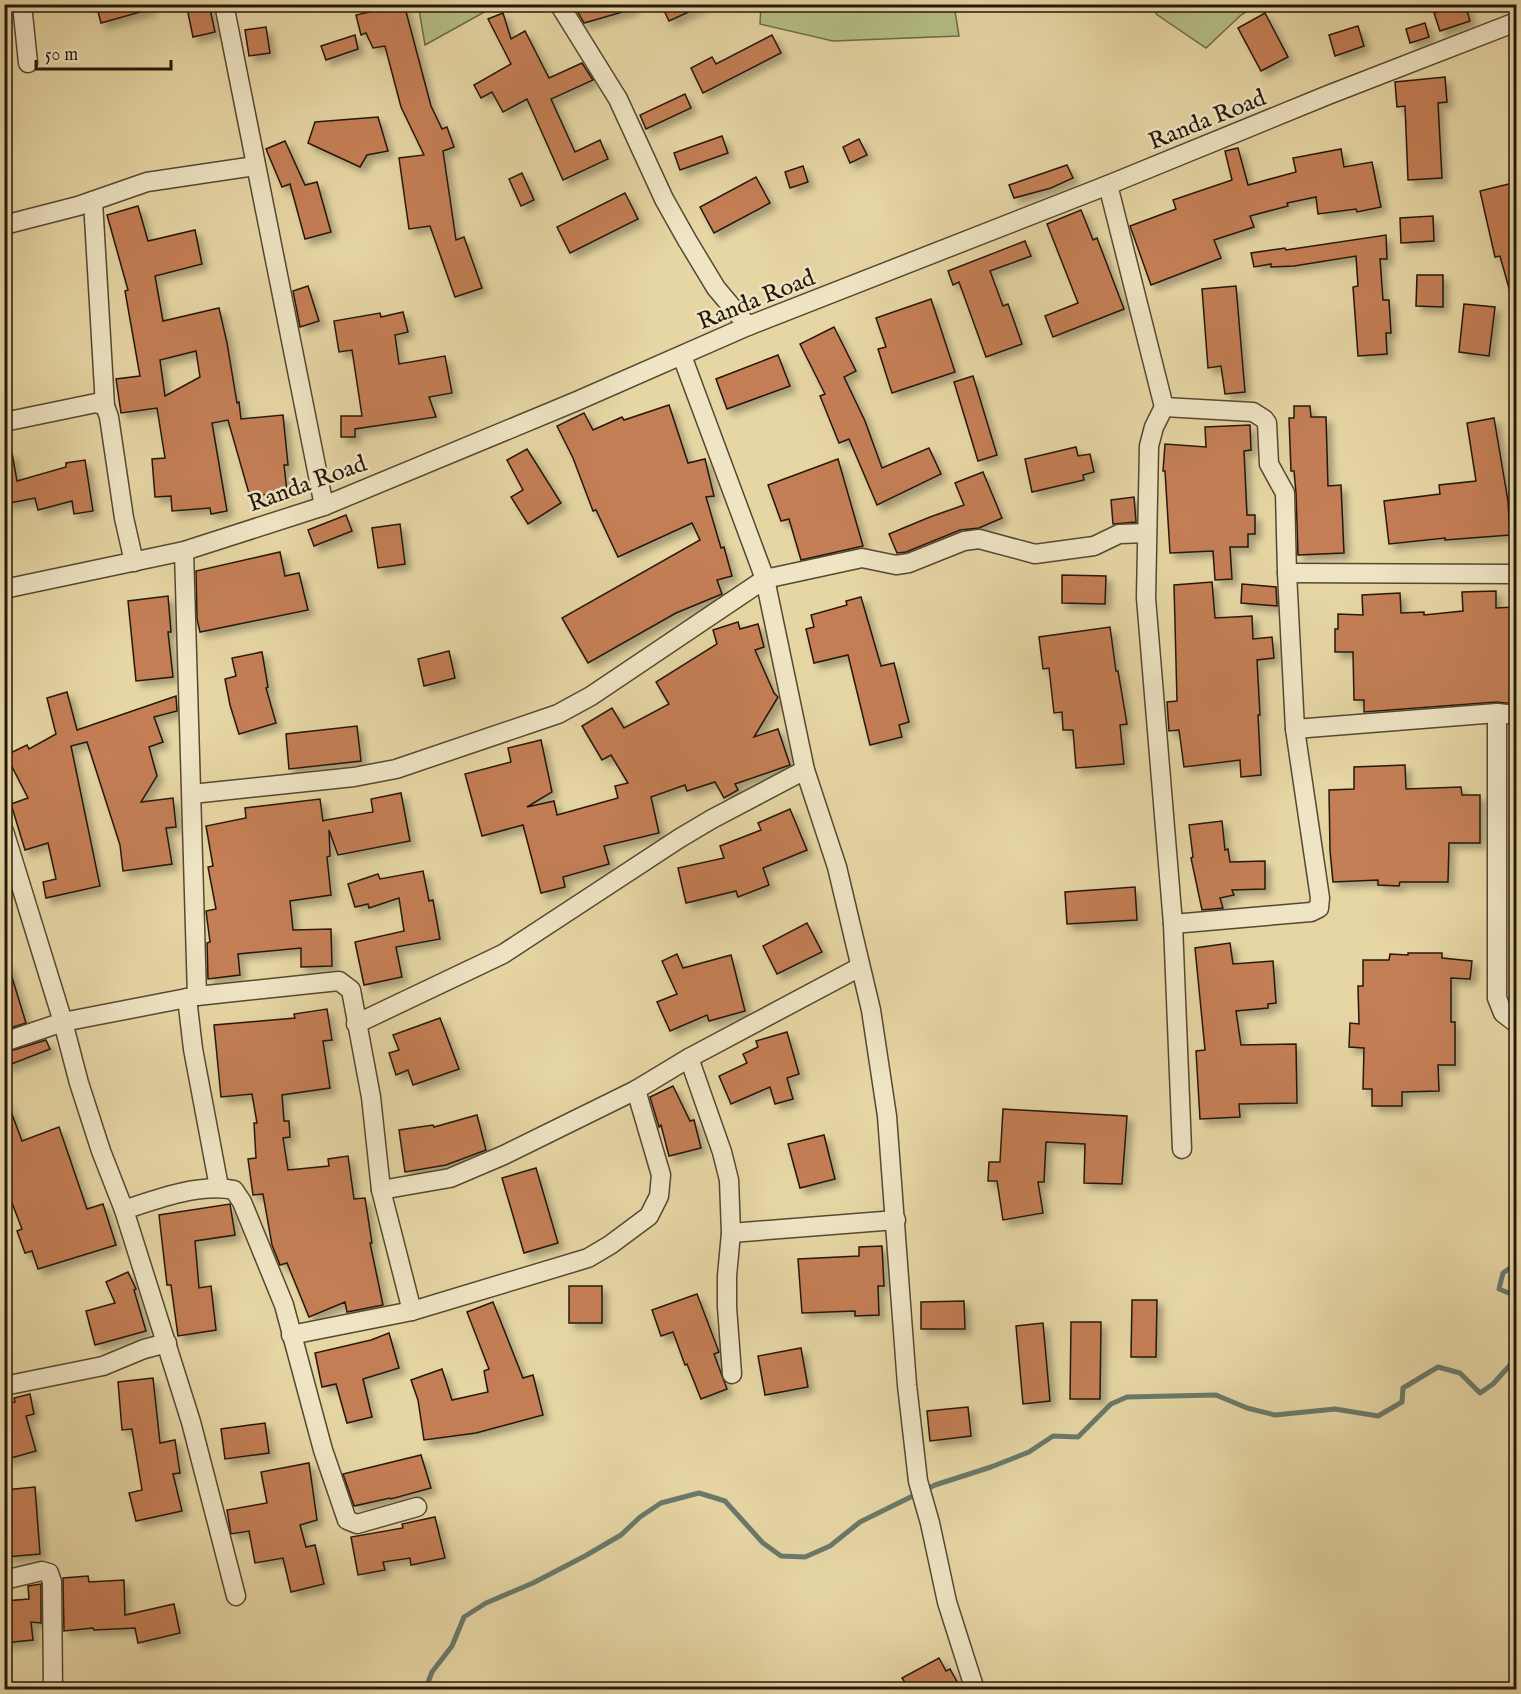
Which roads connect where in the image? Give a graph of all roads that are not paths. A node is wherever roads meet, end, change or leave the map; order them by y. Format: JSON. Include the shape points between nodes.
{"nodes":[{"id":1,"x":22,"y":4,"type":"edge"},
{"id":2,"x":224,"y":4,"type":"edge"},
{"id":3,"x":560,"y":4,"type":"edge"},
{"id":4,"x":1516,"y":22,"type":"edge"},
{"id":5,"x":28,"y":63,"type":"dead end"},
{"id":6,"x":255,"y":166,"type":"junction"},
{"id":7,"x":1108,"y":185,"type":"junction"},
{"id":8,"x":93,"y":201,"type":"junction"},
{"id":9,"x":4,"y":225,"type":"edge"},
{"id":10,"x":748,"y":326,"type":"junction"},
{"id":11,"x":682,"y":356,"type":"junction"},
{"id":12,"x":105,"y":406,"type":"junction"},
{"id":13,"x":1164,"y":407,"type":"junction"},
{"id":14,"x":4,"y":422,"type":"edge"},
{"id":15,"x":324,"y":506,"type":"junction"},
{"id":16,"x":1148,"y":533,"type":"junction"},
{"id":17,"x":184,"y":550,"type":"junction"},
{"id":18,"x":134,"y":562,"type":"junction"},
{"id":19,"x":1287,"y":573,"type":"junction"},
{"id":20,"x":1516,"y":574,"type":"edge"},
{"id":21,"x":765,"y":579,"type":"junction"},
{"id":22,"x":4,"y":590,"type":"edge"},
{"id":23,"x":1497,"y":713,"type":"junction"},
{"id":24,"x":1516,"y":715,"type":"edge"},
{"id":25,"x":1295,"y":729,"type":"junction"},
{"id":26,"x":805,"y":770,"type":"junction"},
{"id":27,"x":192,"y":794,"type":"junction"},
{"id":28,"x":4,"y":831,"type":"edge"},
{"id":29,"x":1173,"y":924,"type":"junction"},
{"id":30,"x":860,"y":967,"type":"junction"},
{"id":31,"x":192,"y":997,"type":"junction"},
{"id":32,"x":63,"y":1022,"type":"junction"},
{"id":33,"x":1516,"y":1023,"type":"edge"},
{"id":34,"x":356,"y":1024,"type":"junction"},
{"id":35,"x":4,"y":1042,"type":"edge"},
{"id":36,"x":689,"y":1058,"type":"junction"},
{"id":37,"x":636,"y":1090,"type":"junction"},
{"id":38,"x":1182,"y":1149,"type":"dead end"},
{"id":39,"x":219,"y":1187,"type":"junction"},
{"id":40,"x":381,"y":1190,"type":"junction"},
{"id":41,"x":124,"y":1210,"type":"junction"},
{"id":42,"x":896,"y":1220,"type":"junction"},
{"id":43,"x":731,"y":1233,"type":"junction"},
{"id":44,"x":412,"y":1311,"type":"junction"},
{"id":45,"x":291,"y":1335,"type":"junction"},
{"id":46,"x":167,"y":1343,"type":"junction"},
{"id":47,"x":732,"y":1374,"type":"dead end"},
{"id":48,"x":4,"y":1386,"type":"edge"},
{"id":49,"x":417,"y":1506,"type":"dead end"},
{"id":50,"x":4,"y":1580,"type":"edge"},
{"id":51,"x":236,"y":1596,"type":"dead end"},
{"id":52,"x":53,"y":1689,"type":"edge"},
{"id":53,"x":975,"y":1689,"type":"edge"}],
"edges":[{"from":1,"to":5,"type":"street"},
{"from":2,"to":6,"type":"street"},
{"from":3,"to":10,"type":"street","via":[[618,99],[687,240],[716,288]]},
{"from":4,"to":7,"type":"street","name":"Randa Road"},
{"from":6,"to":8,"type":"street","via":[[167,178]]},
{"from":6,"to":15,"type":"street"},
{"from":7,"to":10,"type":"street","name":"Randa Road"},
{"from":7,"to":13,"type":"street"},
{"from":8,"to":9,"type":"street"},
{"from":8,"to":12,"type":"street"},
{"from":10,"to":11,"type":"street","name":"Randa Road"},
{"from":11,"to":15,"type":"street","name":"Randa Road"},
{"from":11,"to":21,"type":"street"},
{"from":12,"to":14,"type":"street","via":[[96,403]]},
{"from":12,"to":18,"type":"street"},
{"from":13,"to":16,"type":"street","via":[[1149,446]]},
{"from":13,"to":19,"type":"street","via":[[1253,412],[1264,419],[1269,436],[1269,464],[1284,493]]},
{"from":15,"to":17,"type":"street","name":"Randa Road"},
{"from":16,"to":21,"type":"street","via":[[1119,534],[1094,546],[1035,554],[979,539],[909,563],[896,565],[862,558]]},
{"from":16,"to":29,"type":"street","via":[[1146,598]]},
{"from":17,"to":18,"type":"street","name":"Randa Road"},
{"from":17,"to":27,"type":"street"},
{"from":18,"to":22,"type":"street","name":"Randa Road"},
{"from":19,"to":20,"type":"street"},
{"from":19,"to":25,"type":"street"},
{"from":21,"to":26,"type":"street"},
{"from":21,"to":27,"type":"street","via":[[591,696],[550,717],[396,770]]},
{"from":23,"to":24,"type":"street"},
{"from":23,"to":25,"type":"street"},
{"from":23,"to":33,"type":"street","via":[[1497,998],[1503,1013]]},
{"from":25,"to":29,"type":"street","via":[[1320,908],[1311,912]]},
{"from":26,"to":30,"type":"street","via":[[837,867]]},
{"from":26,"to":34,"type":"street","via":[[711,819],[503,954]]},
{"from":27,"to":31,"type":"street"},
{"from":28,"to":32,"type":"street"},
{"from":29,"to":38,"type":"street"},
{"from":30,"to":36,"type":"street"},
{"from":30,"to":42,"type":"street","via":[[871,1010],[887,1116]]},
{"from":31,"to":32,"type":"street"},
{"from":31,"to":34,"type":"street","via":[[339,981],[351,990]]},
{"from":31,"to":39,"type":"street","via":[[193,1049]]},
{"from":32,"to":35,"type":"street"},
{"from":32,"to":41,"type":"street","via":[[101,1151]]},
{"from":34,"to":40,"type":"street","via":[[371,1098]]},
{"from":36,"to":37,"type":"street"},
{"from":36,"to":43,"type":"street","via":[[729,1180]]},
{"from":37,"to":40,"type":"street","via":[[450,1178]]},
{"from":37,"to":44,"type":"street","via":[[661,1175],[659,1196],[649,1216],[588,1258]]},
{"from":39,"to":41,"type":"street","via":[[163,1197]]},
{"from":39,"to":45,"type":"street","via":[[234,1190],[242,1202],[278,1288]]},
{"from":40,"to":44,"type":"street"},
{"from":41,"to":46,"type":"street"},
{"from":42,"to":43,"type":"street"},
{"from":42,"to":53,"type":"street","via":[[918,1481],[947,1602]]},
{"from":43,"to":47,"type":"street","via":[[727,1306]]},
{"from":44,"to":45,"type":"street"},
{"from":45,"to":49,"type":"street","via":[[347,1520],[357,1524]]},
{"from":46,"to":48,"type":"street","via":[[103,1366]]},
{"from":46,"to":51,"type":"street"},
{"from":50,"to":52,"type":"street","via":[[42,1571],[49,1573]]}]}
